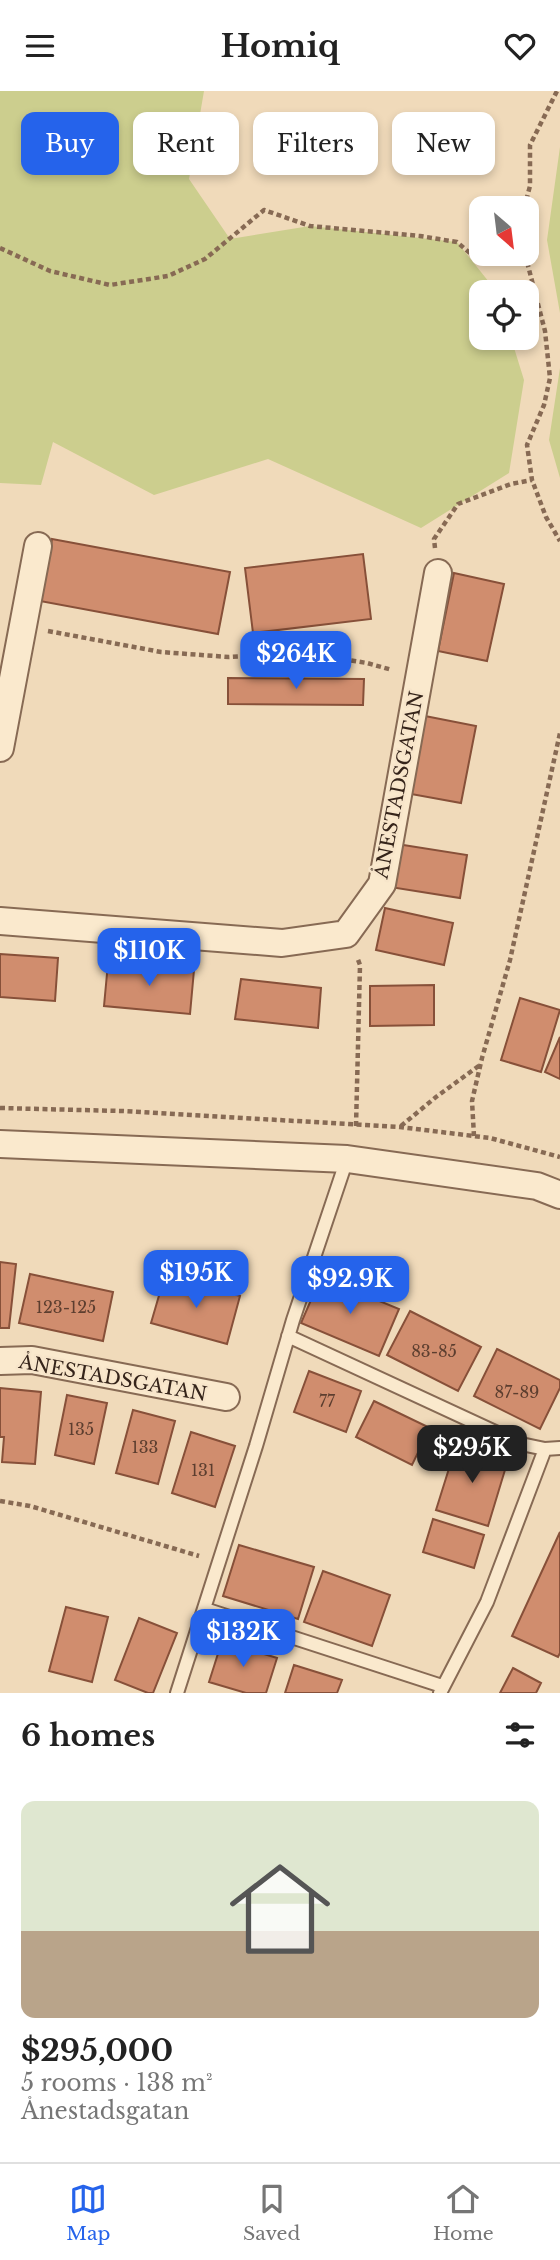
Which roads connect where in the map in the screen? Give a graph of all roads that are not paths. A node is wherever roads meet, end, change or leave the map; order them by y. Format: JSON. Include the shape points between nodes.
{"nodes":[{"id":1,"x":38,"y":546,"type":"dead end"},
{"id":2,"x":439,"y":573,"type":"road end"},
{"id":3,"x":0,"y":748,"type":"edge"},
{"id":4,"x":0,"y":921,"type":"edge"},
{"id":5,"x":0,"y":1144,"type":"edge"},
{"id":6,"x":347,"y":1159,"type":"junction"},
{"id":7,"x":560,"y":1195,"type":"edge"},
{"id":8,"x":288,"y":1336,"type":"junction"},
{"id":9,"x":0,"y":1361,"type":"edge"},
{"id":10,"x":226,"y":1397,"type":"dead end"},
{"id":11,"x":560,"y":1448,"type":"edge"},
{"id":12,"x":545,"y":1450,"type":"junction"},
{"id":13,"x":205,"y":1609,"type":"junction"},
{"id":14,"x":441,"y":1689,"type":"edge"},
{"id":15,"x":177,"y":1693,"type":"edge"}],
"edges":[{"from":1,"to":3,"type":"street"},
{"from":2,"to":4,"type":"street","name":"ÅNESTADSGATAN","via":[[382,884],[346,934],[282,943]]},
{"from":5,"to":6,"type":"street"},
{"from":6,"to":7,"type":"street","via":[[537,1186]]},
{"from":6,"to":8,"type":"lane"},
{"from":8,"to":12,"type":"lane","via":[[521,1444]]},
{"from":8,"to":13,"type":"lane"},
{"from":9,"to":10,"type":"street","name":"ÅNESTADSGATAN","via":[[32,1360]]},
{"from":11,"to":12,"type":"lane"},
{"from":12,"to":14,"type":"lane","via":[[487,1602]]},
{"from":13,"to":14,"type":"lane"},
{"from":13,"to":15,"type":"lane"}]}
